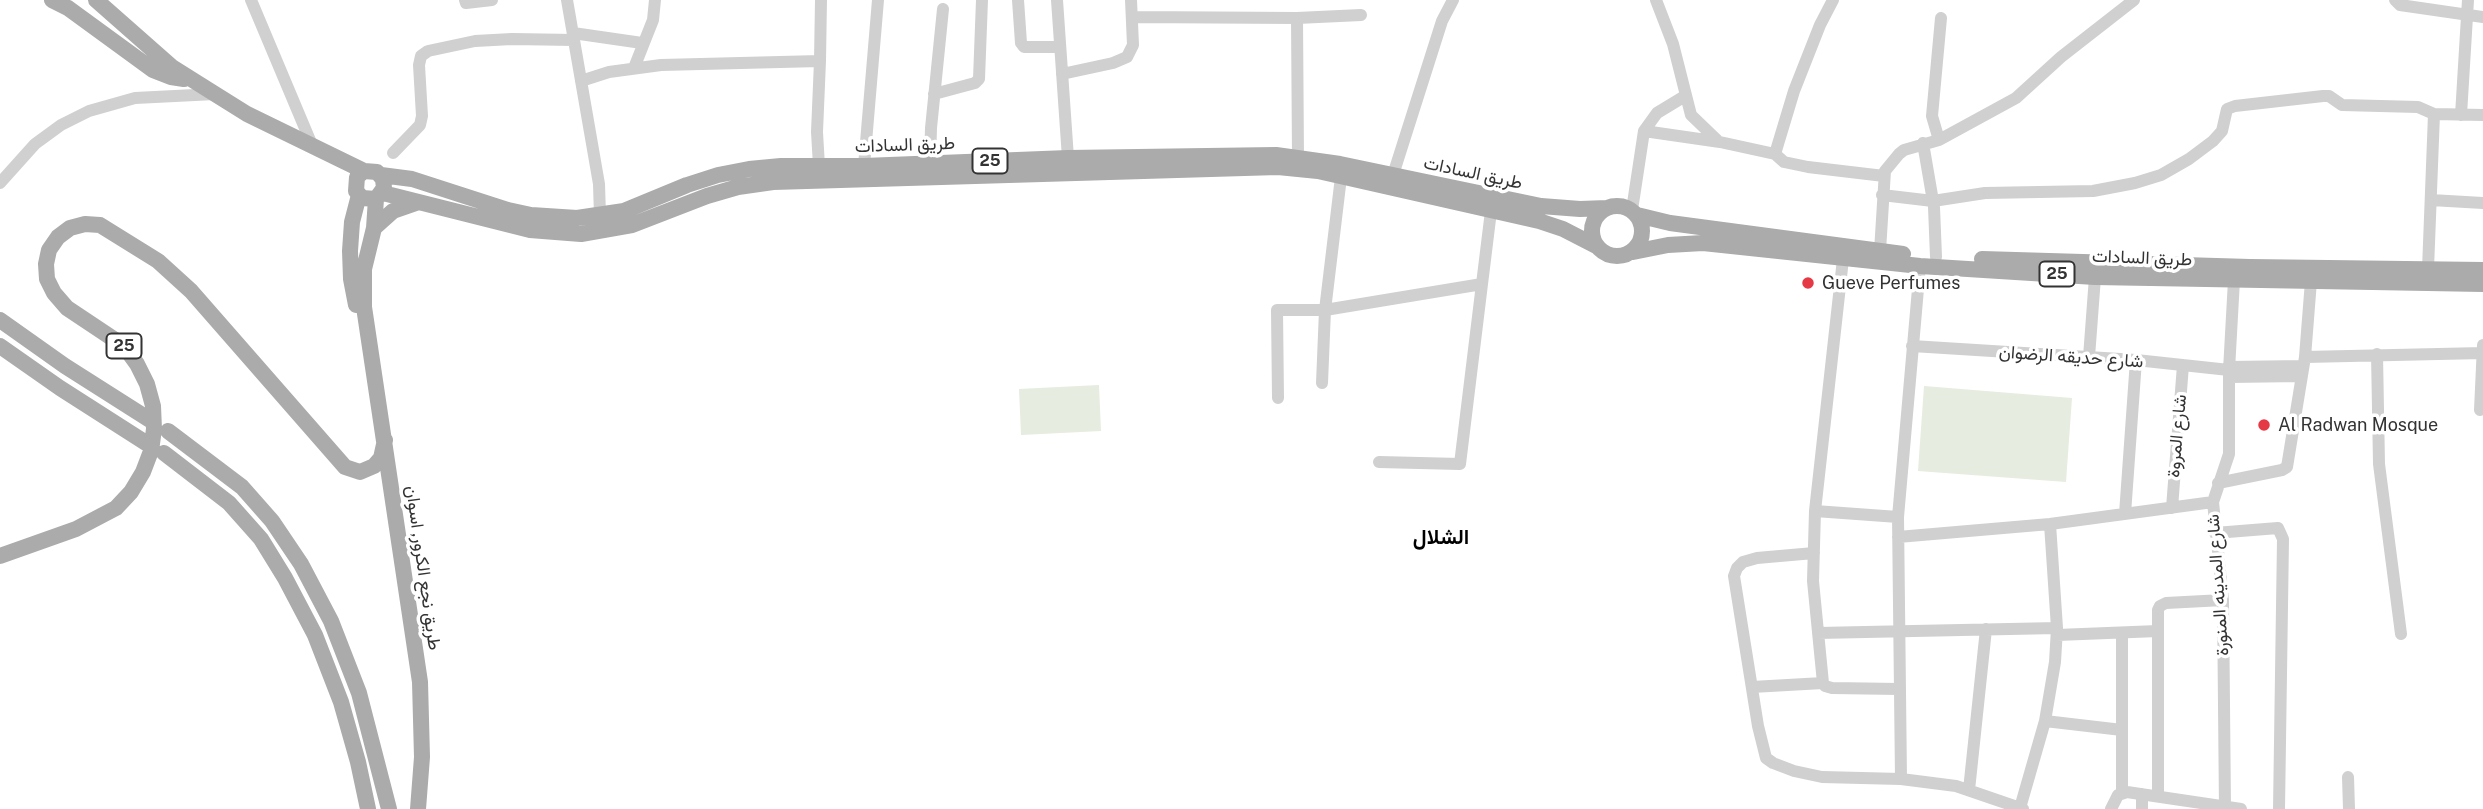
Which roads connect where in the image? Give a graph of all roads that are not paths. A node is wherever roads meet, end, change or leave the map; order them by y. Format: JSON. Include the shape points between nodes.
{"nodes":[{"id":1,"x":52,"y":0,"type":"edge"},
{"id":2,"x":251,"y":0,"type":"edge"},
{"id":3,"x":465,"y":0,"type":"edge"},
{"id":4,"x":492,"y":0,"type":"edge"},
{"id":5,"x":567,"y":0,"type":"edge"},
{"id":6,"x":656,"y":0,"type":"edge"},
{"id":7,"x":821,"y":0,"type":"edge"},
{"id":8,"x":878,"y":0,"type":"edge"},
{"id":9,"x":982,"y":0,"type":"edge"},
{"id":10,"x":1018,"y":0,"type":"edge"},
{"id":11,"x":1057,"y":0,"type":"edge"},
{"id":12,"x":1131,"y":0,"type":"edge"},
{"id":13,"x":1453,"y":0,"type":"edge"},
{"id":14,"x":1656,"y":0,"type":"edge"},
{"id":15,"x":1833,"y":0,"type":"edge"},
{"id":16,"x":2134,"y":0,"type":"edge"},
{"id":17,"x":2395,"y":0,"type":"edge"},
{"id":18,"x":2468,"y":0,"type":"edge"},
{"id":19,"x":106,"y":3,"type":"edge"},
{"id":20,"x":943,"y":9,"type":"dead end"},
{"id":21,"x":1361,"y":15,"type":"dead end"},
{"id":22,"x":2467,"y":15,"type":"junction"},
{"id":23,"x":1132,"y":17,"type":"junction"},
{"id":24,"x":2483,"y":17,"type":"edge"},
{"id":25,"x":1297,"y":18,"type":"junction"},
{"id":26,"x":1941,"y":18,"type":"dead end"},
{"id":27,"x":573,"y":36,"type":"junction"},
{"id":28,"x":642,"y":43,"type":"junction"},
{"id":29,"x":1060,"y":47,"type":"junction"},
{"id":30,"x":820,"y":61,"type":"junction"},
{"id":31,"x":634,"y":68,"type":"junction"},
{"id":32,"x":1062,"y":74,"type":"junction"},
{"id":33,"x":190,"y":79,"type":"junction"},
{"id":34,"x":581,"y":81,"type":"junction"},
{"id":35,"x":215,"y":94,"type":"junction"},
{"id":36,"x":934,"y":94,"type":"junction"},
{"id":37,"x":1685,"y":96,"type":"junction"},
{"id":38,"x":2434,"y":114,"type":"junction"},
{"id":39,"x":2461,"y":115,"type":"junction"},
{"id":40,"x":2483,"y":115,"type":"edge"},
{"id":41,"x":1644,"y":131,"type":"junction"},
{"id":42,"x":1939,"y":140,"type":"junction"},
{"id":43,"x":1720,"y":142,"type":"junction"},
{"id":44,"x":1923,"y":144,"type":"junction"},
{"id":45,"x":312,"y":145,"type":"junction"},
{"id":46,"x":393,"y":153,"type":"dead end"},
{"id":47,"x":1775,"y":154,"type":"junction"},
{"id":48,"x":1298,"y":157,"type":"junction"},
{"id":49,"x":1068,"y":158,"type":"junction"},
{"id":50,"x":930,"y":163,"type":"junction"},
{"id":51,"x":819,"y":166,"type":"junction"},
{"id":52,"x":864,"y":166,"type":"junction"},
{"id":53,"x":364,"y":171,"type":"junction"},
{"id":54,"x":381,"y":175,"type":"junction"},
{"id":55,"x":1394,"y":175,"type":"junction"},
{"id":56,"x":1884,"y":176,"type":"junction"},
{"id":57,"x":1341,"y":177,"type":"junction"},
{"id":58,"x":0,"y":183,"type":"edge"},
{"id":59,"x":359,"y":195,"type":"junction"},
{"id":60,"x":1882,"y":195,"type":"junction"},
{"id":61,"x":379,"y":196,"type":"junction"},
{"id":62,"x":2431,"y":200,"type":"junction"},
{"id":63,"x":1933,"y":201,"type":"junction"},
{"id":64,"x":416,"y":202,"type":"junction"},
{"id":65,"x":2483,"y":203,"type":"edge"},
{"id":66,"x":1607,"y":208,"type":"junction"},
{"id":67,"x":1491,"y":211,"type":"junction"},
{"id":68,"x":1635,"y":213,"type":"junction"},
{"id":69,"x":600,"y":216,"type":"junction"},
{"id":70,"x":374,"y":228,"type":"junction"},
{"id":71,"x":1598,"y":247,"type":"junction"},
{"id":72,"x":1633,"y":251,"type":"junction"},
{"id":73,"x":1880,"y":251,"type":"junction"},
{"id":74,"x":1936,"y":257,"type":"junction"},
{"id":75,"x":1843,"y":259,"type":"junction"},
{"id":76,"x":1920,"y":266,"type":"junction"},
{"id":77,"x":2428,"y":269,"type":"junction"},
{"id":78,"x":2483,"y":270,"type":"edge"},
{"id":79,"x":2095,"y":277,"type":"junction"},
{"id":80,"x":2234,"y":280,"type":"junction"},
{"id":81,"x":2311,"y":281,"type":"junction"},
{"id":82,"x":1482,"y":284,"type":"junction"},
{"id":83,"x":2483,"y":284,"type":"edge"},
{"id":84,"x":1325,"y":310,"type":"junction"},
{"id":85,"x":0,"y":320,"type":"edge"},
{"id":86,"x":367,"y":334,"type":"junction"},
{"id":87,"x":2483,"y":345,"type":"edge"},
{"id":88,"x":1912,"y":346,"type":"junction"},
{"id":89,"x":2,"y":347,"type":"edge"},
{"id":90,"x":2483,"y":353,"type":"edge"},
{"id":91,"x":2377,"y":354,"type":"junction"},
{"id":92,"x":2089,"y":357,"type":"junction"},
{"id":93,"x":2136,"y":360,"type":"junction"},
{"id":94,"x":2183,"y":365,"type":"junction"},
{"id":95,"x":2303,"y":367,"type":"junction"},
{"id":96,"x":2229,"y":371,"type":"junction"},
{"id":97,"x":1322,"y":383,"type":"dead end"},
{"id":98,"x":1278,"y":398,"type":"dead end"},
{"id":99,"x":2480,"y":410,"type":"dead end"},
{"id":100,"x":150,"y":420,"type":"dead end"},
{"id":101,"x":168,"y":431,"type":"dead end"},
{"id":102,"x":385,"y":440,"type":"junction"},
{"id":103,"x":146,"y":443,"type":"dead end"},
{"id":104,"x":164,"y":453,"type":"dead end"},
{"id":105,"x":1380,"y":462,"type":"dead end"},
{"id":106,"x":2217,"y":483,"type":"junction"},
{"id":107,"x":2213,"y":502,"type":"junction"},
{"id":108,"x":2172,"y":508,"type":"junction"},
{"id":109,"x":1815,"y":511,"type":"junction"},
{"id":110,"x":2125,"y":514,"type":"junction"},
{"id":111,"x":1898,"y":517,"type":"junction"},
{"id":112,"x":2050,"y":524,"type":"junction"},
{"id":113,"x":2215,"y":533,"type":"junction"},
{"id":114,"x":1898,"y":537,"type":"junction"},
{"id":115,"x":1814,"y":553,"type":"junction"},
{"id":116,"x":0,"y":556,"type":"edge"},
{"id":117,"x":2223,"y":600,"type":"junction"},
{"id":118,"x":1986,"y":629,"type":"junction"},
{"id":119,"x":1901,"y":631,"type":"junction"},
{"id":120,"x":2158,"y":631,"type":"junction"},
{"id":121,"x":2057,"y":632,"type":"junction"},
{"id":122,"x":1818,"y":633,"type":"junction"},
{"id":123,"x":2122,"y":633,"type":"junction"},
{"id":124,"x":2401,"y":634,"type":"dead end"},
{"id":125,"x":1824,"y":683,"type":"junction"},
{"id":126,"x":1752,"y":687,"type":"junction"},
{"id":127,"x":1899,"y":689,"type":"junction"},
{"id":128,"x":2045,"y":721,"type":"junction"},
{"id":129,"x":2122,"y":730,"type":"junction"},
{"id":130,"x":2348,"y":777,"type":"dead end"},
{"id":131,"x":1901,"y":779,"type":"junction"},
{"id":132,"x":1969,"y":790,"type":"junction"},
{"id":133,"x":2122,"y":793,"type":"junction"},
{"id":134,"x":2142,"y":794,"type":"junction"},
{"id":135,"x":2164,"y":801,"type":"edge"},
{"id":136,"x":2196,"y":805,"type":"edge"},
{"id":137,"x":2225,"y":807,"type":"edge"},
{"id":138,"x":2021,"y":808,"type":"edge"},
{"id":139,"x":368,"y":809,"type":"edge"},
{"id":140,"x":389,"y":809,"type":"edge"},
{"id":141,"x":418,"y":809,"type":"edge"},
{"id":142,"x":2111,"y":809,"type":"edge"},
{"id":143,"x":2141,"y":809,"type":"edge"},
{"id":144,"x":2241,"y":809,"type":"edge"},
{"id":145,"x":2279,"y":809,"type":"edge"},
{"id":146,"x":2349,"y":809,"type":"edge"}],
"edges":[{"from":1,"to":33,"type":"main road","via":[[153,70]]},
{"from":2,"to":45,"type":"street"},
{"from":3,"to":4,"type":"street"},
{"from":5,"to":27,"type":"street"},
{"from":6,"to":28,"type":"street"},
{"from":7,"to":30,"type":"street"},
{"from":8,"to":52,"type":"street"},
{"from":9,"to":36,"type":"street","via":[[979,79]]},
{"from":10,"to":29,"type":"street","via":[[1024,47]]},
{"from":11,"to":29,"type":"street"},
{"from":12,"to":23,"type":"street"},
{"from":13,"to":55,"type":"street","via":[[1442,21]]},
{"from":14,"to":37,"type":"street","via":[[1673,44]]},
{"from":15,"to":47,"type":"street","via":[[1794,91]]},
{"from":16,"to":42,"type":"street","via":[[2016,98]]},
{"from":17,"to":22,"type":"street","via":[[2399,5]]},
{"from":18,"to":22,"type":"street"},
{"from":19,"to":33,"type":"main road"},
{"from":20,"to":36,"type":"street"},
{"from":21,"to":25,"type":"street"},
{"from":22,"to":24,"type":"street"},
{"from":22,"to":39,"type":"street"},
{"from":23,"to":25,"type":"street"},
{"from":23,"to":32,"type":"street","via":[[1133,45],[1127,57]]},
{"from":25,"to":48,"type":"street"},
{"from":26,"to":42,"type":"street","via":[[1932,116]]},
{"from":27,"to":28,"type":"street"},
{"from":27,"to":34,"type":"street"},
{"from":27,"to":46,"type":"street","via":[[475,41],[428,51],[419,65],[420,125]]},
{"from":28,"to":31,"type":"street"},
{"from":29,"to":32,"type":"street"},
{"from":30,"to":31,"type":"street"},
{"from":30,"to":51,"type":"street"},
{"from":31,"to":34,"type":"street"},
{"from":32,"to":49,"type":"street"},
{"from":33,"to":35,"type":"main road"},
{"from":34,"to":69,"type":"street"},
{"from":35,"to":45,"type":"main road"},
{"from":35,"to":58,"type":"street","via":[[135,97],[89,111],[35,144]]},
{"from":36,"to":50,"type":"street"},
{"from":37,"to":41,"type":"street","via":[[1657,113]]},
{"from":37,"to":43,"type":"street","via":[[1691,115]]},
{"from":38,"to":39,"type":"street"},
{"from":38,"to":62,"type":"street"},
{"from":38,"to":63,"type":"street","via":[[2418,107],[2342,105],[2329,96],[2235,106],[2227,109],[2220,135],[2161,175],[2093,191],[1985,192]]},
{"from":39,"to":40,"type":"street"},
{"from":41,"to":43,"type":"street"},
{"from":41,"to":68,"type":"street"},
{"from":42,"to":44,"type":"street"},
{"from":43,"to":47,"type":"street"},
{"from":44,"to":56,"type":"street","via":[[1899,154]]},
{"from":44,"to":63,"type":"street"},
{"from":45,"to":53,"type":"main road"},
{"from":47,"to":56,"type":"street","via":[[1784,162],[1808,167]]},
{"from":48,"to":49,"type":"main road","name":"طريق السادات","number":"25"},
{"from":48,"to":55,"type":"main road","name":"طريق السادات","number":"25"},
{"from":49,"to":50,"type":"main road","name":"طريق السادات","number":"25"},
{"from":50,"to":52,"type":"main road","name":"طريق السادات","number":"25"},
{"from":51,"to":52,"type":"main road","name":"طريق السادات","number":"25"},
{"from":51,"to":69,"type":"main road","name":"طريق السادات","number":"25","via":[[718,175]]},
{"from":53,"to":54,"type":"main road"},
{"from":53,"to":59,"type":"main road","via":[[355,181]]},
{"from":54,"to":61,"type":"main road","via":[[384,184]]},
{"from":54,"to":69,"type":"main road","name":"طريق السادات","number":"25","via":[[412,179],[531,215]]},
{"from":55,"to":66,"type":"main road","name":"طريق السادات","number":"25","via":[[1541,206]]},
{"from":56,"to":60,"type":"street"},
{"from":57,"to":64,"type":"main road","name":"طريق السادات","number":"25","via":[[1258,166],[773,182],[706,196],[632,225],[581,234],[530,230]]},
{"from":57,"to":67,"type":"main road","name":"طريق السادات","number":"25"},
{"from":57,"to":84,"type":"street"},
{"from":59,"to":61,"type":"main road","via":[[366,200]]},
{"from":59,"to":86,"type":"main road","name":"طريق نجع الكرور, اسوان","via":[[350,265],[353,293]]},
{"from":60,"to":63,"type":"street"},
{"from":60,"to":73,"type":"street"},
{"from":61,"to":64,"type":"main road","name":"طريق السادات","number":"25"},
{"from":61,"to":70,"type":"main road","name":"طريق نجع الكرور, اسوان"},
{"from":62,"to":65,"type":"street"},
{"from":62,"to":77,"type":"street"},
{"from":63,"to":74,"type":"street"},
{"from":64,"to":70,"type":"main road","via":[[393,211]]},
{"from":66,"to":68,"type":"main road","via":[[1620,206]]},
{"from":66,"to":71,"type":"main road","via":[[1592,229]]},
{"from":67,"to":71,"type":"main road","name":"طريق السادات","number":"25","via":[[1551,225]]},
{"from":67,"to":82,"type":"street"},
{"from":68,"to":72,"type":"main road","via":[[1643,234]]},
{"from":68,"to":73,"type":"main road","name":"طريق السادات","number":"25","via":[[1670,223]]},
{"from":70,"to":86,"type":"main road","name":"طريق نجع الكرور, اسوان","via":[[364,269]]},
{"from":71,"to":72,"type":"main road","via":[[1615,257]]},
{"from":72,"to":75,"type":"main road","name":"طريق السادات","number":"25","via":[[1703,243]]},
{"from":73,"to":74,"type":"main road","name":"طريق السادات","number":"25"},
{"from":74,"to":77,"type":"main road","name":"طريق السادات","number":"25"},
{"from":75,"to":76,"type":"main road","name":"طريق السادات","number":"25"},
{"from":75,"to":109,"type":"street"},
{"from":76,"to":79,"type":"main road","name":"طريق السادات","number":"25"},
{"from":76,"to":88,"type":"street"},
{"from":77,"to":78,"type":"main road","name":"طريق السادات","number":"25"},
{"from":79,"to":80,"type":"main road","name":"طريق السادات","number":"25"},
{"from":79,"to":92,"type":"street"},
{"from":80,"to":81,"type":"main road","name":"طريق السادات","number":"25"},
{"from":80,"to":96,"type":"street","name":"شارع المدينه المنورة"},
{"from":81,"to":83,"type":"main road","name":"طريق السادات","number":"25"},
{"from":81,"to":95,"type":"street"},
{"from":82,"to":84,"type":"street"},
{"from":82,"to":105,"type":"street","via":[[1460,464]]},
{"from":84,"to":97,"type":"street"},
{"from":84,"to":98,"type":"street","via":[[1277,310]]},
{"from":85,"to":100,"type":"main road"},
{"from":86,"to":102,"type":"main road","name":"طريق نجع الكرور, اسوان"},
{"from":87,"to":90,"type":"street"},
{"from":88,"to":92,"type":"street","name":"شارع حديقه الرضوان"},
{"from":88,"to":111,"type":"street"},
{"from":89,"to":103,"type":"main road"},
{"from":90,"to":91,"type":"street","name":"شارع حديقه الرضوان"},
{"from":90,"to":99,"type":"street"},
{"from":91,"to":95,"type":"street","name":"شارع حديقه الرضوان"},
{"from":91,"to":124,"type":"street","via":[[2379,464]]},
{"from":92,"to":93,"type":"street","name":"شارع حديقه الرضوان"},
{"from":93,"to":94,"type":"street","name":"شارع حديقه الرضوان"},
{"from":93,"to":110,"type":"street"},
{"from":94,"to":96,"type":"street","name":"شارع حديقه الرضوان"},
{"from":94,"to":108,"type":"street","name":"شارع المروة"},
{"from":95,"to":96,"type":"street","name":"شارع حديقه الرضوان"},
{"from":95,"to":106,"type":"street","via":[[2286,468]]},
{"from":96,"to":106,"type":"street","name":"شارع المدينه المنورة","via":[[2229,454]]},
{"from":101,"to":140,"type":"main road","via":[[242,487],[301,564],[331,621],[359,693]]},
{"from":102,"to":116,"type":"main road","number":"25","via":[[374,466],[360,472],[345,467],[191,291],[158,261],[100,225],[70,228],[49,250],[47,279],[67,308],[124,346],[137,364],[153,406],[151,451],[137,482],[116,508],[76,529]]},
{"from":102,"to":141,"type":"main road","name":"طريق نجع الكرور, اسوان","via":[[420,682]]},
{"from":104,"to":139,"type":"main road","via":[[229,503],[261,539],[285,578],[315,635],[341,702]]},
{"from":106,"to":107,"type":"street","name":"شارع المدينه المنورة"},
{"from":107,"to":108,"type":"street"},
{"from":107,"to":113,"type":"street","name":"شارع المدينه المنورة"},
{"from":108,"to":110,"type":"street"},
{"from":109,"to":111,"type":"street"},
{"from":109,"to":115,"type":"street"},
{"from":110,"to":112,"type":"street"},
{"from":111,"to":114,"type":"street"},
{"from":112,"to":114,"type":"street"},
{"from":112,"to":121,"type":"street"},
{"from":113,"to":117,"type":"street","name":"شارع المدينه المنورة"},
{"from":113,"to":145,"type":"street","via":[[2277,528],[2283,539]]},
{"from":114,"to":119,"type":"street"},
{"from":115,"to":122,"type":"street"},
{"from":115,"to":126,"type":"street","via":[[1757,558],[1737,568],[1734,576]]},
{"from":117,"to":120,"type":"street","via":[[2163,604],[2158,610]]},
{"from":117,"to":137,"type":"street","name":"شارع المدينه المنورة"},
{"from":118,"to":119,"type":"street"},
{"from":118,"to":121,"type":"street"},
{"from":118,"to":132,"type":"street"},
{"from":119,"to":122,"type":"street"},
{"from":119,"to":127,"type":"street"},
{"from":120,"to":123,"type":"street"},
{"from":120,"to":135,"type":"street"},
{"from":121,"to":123,"type":"street"},
{"from":121,"to":128,"type":"street"},
{"from":122,"to":125,"type":"street"},
{"from":123,"to":129,"type":"street"},
{"from":125,"to":126,"type":"street"},
{"from":125,"to":127,"type":"street","via":[[1832,688]]},
{"from":126,"to":131,"type":"street","via":[[1763,749],[1773,763],[1822,777]]},
{"from":127,"to":131,"type":"street"},
{"from":128,"to":129,"type":"street"},
{"from":128,"to":138,"type":"street"},
{"from":129,"to":133,"type":"street"},
{"from":130,"to":146,"type":"street"},
{"from":131,"to":132,"type":"street"},
{"from":132,"to":138,"type":"street"},
{"from":133,"to":134,"type":"street"},
{"from":133,"to":142,"type":"street"},
{"from":134,"to":135,"type":"street"},
{"from":134,"to":143,"type":"street"},
{"from":135,"to":136,"type":"street"},
{"from":136,"to":137,"type":"street"},
{"from":137,"to":144,"type":"street"}]}
